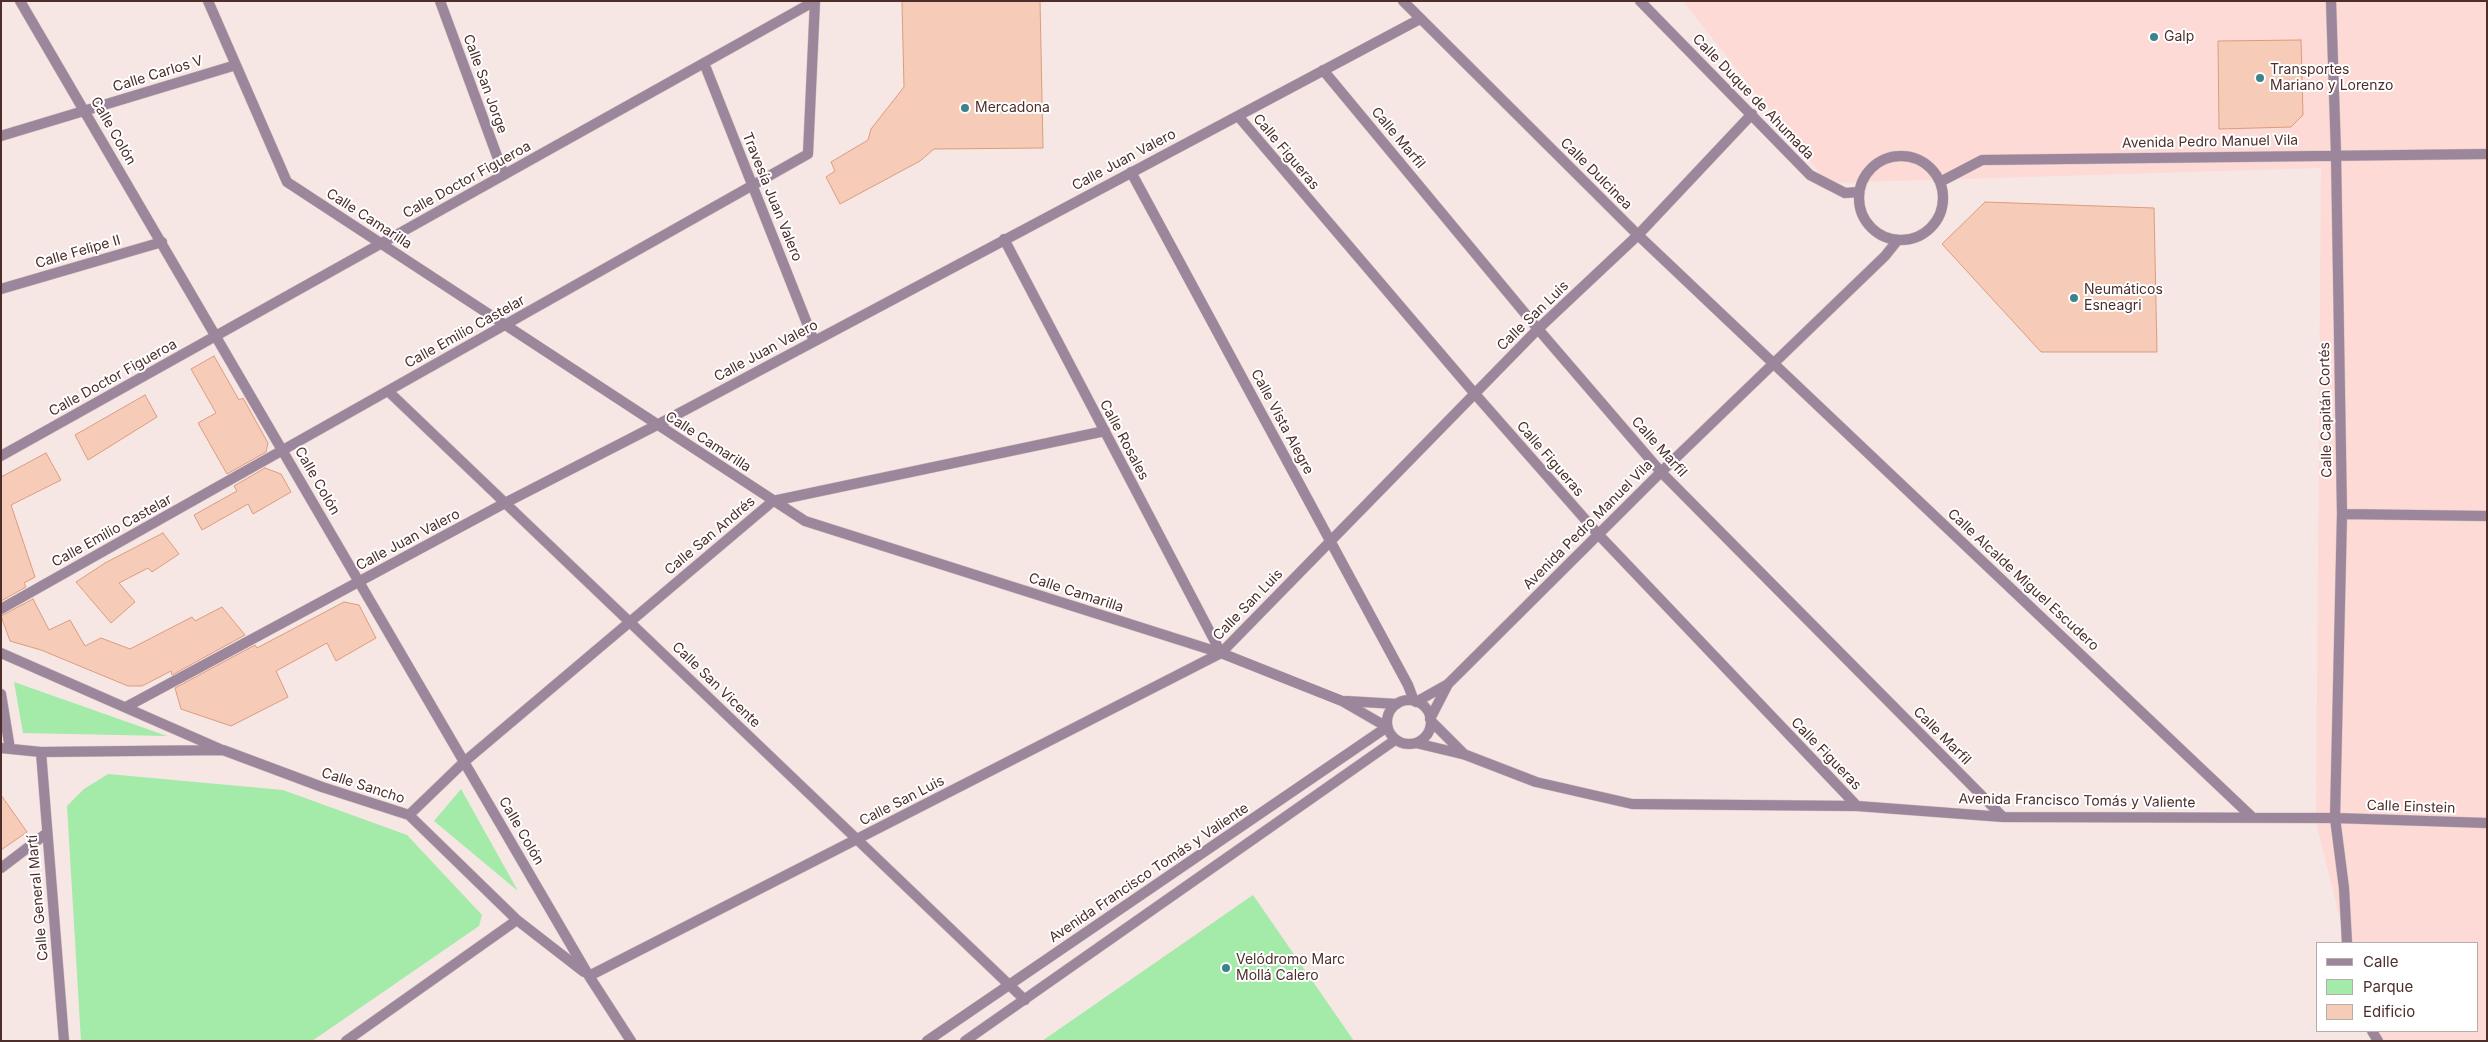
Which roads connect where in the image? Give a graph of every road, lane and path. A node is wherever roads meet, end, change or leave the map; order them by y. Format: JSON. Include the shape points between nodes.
{"nodes":[{"id":1,"x":20,"y":1,"type":"edge"},
{"id":2,"x":208,"y":1,"type":"edge"},
{"id":3,"x":440,"y":1,"type":"edge"},
{"id":4,"x":815,"y":1,"type":"edge"},
{"id":5,"x":1403,"y":1,"type":"edge"},
{"id":6,"x":1640,"y":1,"type":"edge"},
{"id":7,"x":2331,"y":1,"type":"edge"},
{"id":8,"x":1420,"y":19,"type":"junction"},
{"id":9,"x":704,"y":63,"type":"junction"},
{"id":10,"x":236,"y":65,"type":"junction"},
{"id":11,"x":1323,"y":70,"type":"junction"},
{"id":12,"x":85,"y":110,"type":"junction"},
{"id":13,"x":1752,"y":114,"type":"junction"},
{"id":14,"x":1238,"y":116,"type":"junction"},
{"id":15,"x":1,"y":136,"type":"edge"},
{"id":16,"x":2336,"y":154,"type":"junction"},
{"id":17,"x":2487,"y":154,"type":"edge"},
{"id":18,"x":1132,"y":172,"type":"junction"},
{"id":19,"x":504,"y":175,"type":"junction"},
{"id":20,"x":1940,"y":182,"type":"junction"},
{"id":21,"x":753,"y":186,"type":"junction"},
{"id":22,"x":1858,"y":192,"type":"junction"},
{"id":23,"x":1638,"y":235,"type":"junction"},
{"id":24,"x":1004,"y":239,"type":"junction"},
{"id":25,"x":1897,"y":240,"type":"junction"},
{"id":26,"x":162,"y":242,"type":"junction"},
{"id":27,"x":381,"y":244,"type":"junction"},
{"id":28,"x":1,"y":288,"type":"edge"},
{"id":29,"x":507,"y":324,"type":"junction"},
{"id":30,"x":1538,"y":329,"type":"junction"},
{"id":31,"x":216,"y":336,"type":"junction"},
{"id":32,"x":814,"y":341,"type":"junction"},
{"id":33,"x":1774,"y":363,"type":"junction"},
{"id":34,"x":388,"y":391,"type":"junction"},
{"id":35,"x":1475,"y":394,"type":"junction"},
{"id":36,"x":657,"y":425,"type":"junction"},
{"id":37,"x":1105,"y":431,"type":"junction"},
{"id":38,"x":283,"y":450,"type":"junction"},
{"id":39,"x":1,"y":456,"type":"edge"},
{"id":40,"x":1661,"y":472,"type":"junction"},
{"id":41,"x":773,"y":501,"type":"junction"},
{"id":42,"x":505,"y":503,"type":"junction"},
{"id":43,"x":2342,"y":514,"type":"junction"},
{"id":44,"x":2487,"y":516,"type":"edge"},
{"id":45,"x":1598,"y":534,"type":"junction"},
{"id":46,"x":1329,"y":540,"type":"junction"},
{"id":47,"x":359,"y":582,"type":"junction"},
{"id":48,"x":1,"y":609,"type":"edge"},
{"id":49,"x":630,"y":622,"type":"junction"},
{"id":50,"x":1,"y":653,"type":"edge"},
{"id":51,"x":1220,"y":653,"type":"junction"},
{"id":52,"x":1448,"y":684,"type":"junction"},
{"id":53,"x":1,"y":694,"type":"edge"},
{"id":54,"x":1342,"y":701,"type":"junction"},
{"id":55,"x":1408,"y":702,"type":"junction"},
{"id":56,"x":126,"y":708,"type":"junction"},
{"id":57,"x":1430,"y":720,"type":"junction"},
{"id":58,"x":1387,"y":727,"type":"junction"},
{"id":59,"x":1395,"y":740,"type":"junction"},
{"id":60,"x":1416,"y":743,"type":"junction"},
{"id":61,"x":6,"y":749,"type":"edge"},
{"id":62,"x":223,"y":750,"type":"junction"},
{"id":63,"x":40,"y":752,"type":"junction"},
{"id":64,"x":1466,"y":756,"type":"junction"},
{"id":65,"x":464,"y":762,"type":"junction"},
{"id":66,"x":1857,"y":806,"type":"junction"},
{"id":67,"x":409,"y":815,"type":"junction"},
{"id":68,"x":2003,"y":817,"type":"junction"},
{"id":69,"x":2252,"y":817,"type":"junction"},
{"id":70,"x":2334,"y":818,"type":"junction"},
{"id":71,"x":2487,"y":823,"type":"edge"},
{"id":72,"x":47,"y":833,"type":"junction"},
{"id":73,"x":857,"y":839,"type":"junction"},
{"id":74,"x":1,"y":868,"type":"edge"},
{"id":75,"x":517,"y":920,"type":"junction"},
{"id":76,"x":2348,"y":942,"type":"edge"},
{"id":77,"x":588,"y":976,"type":"junction"},
{"id":78,"x":1010,"y":984,"type":"junction"},
{"id":79,"x":1025,"y":1000,"type":"junction"},
{"id":80,"x":64,"y":1041,"type":"edge"},
{"id":81,"x":346,"y":1041,"type":"edge"},
{"id":82,"x":631,"y":1041,"type":"edge"},
{"id":83,"x":927,"y":1041,"type":"edge"},
{"id":84,"x":964,"y":1041,"type":"edge"}],
"edges":[{"from":1,"to":12,"type":"street","name":"Calle Colón"},
{"from":2,"to":10,"type":"street","name":"Calle Camarilla"},
{"from":3,"to":19,"type":"street","name":"Calle San Jorge"},
{"from":4,"to":9,"type":"street","name":"Calle Doctor Figueroa"},
{"from":4,"to":21,"type":"street","name":"Calle Emilio Castelar","via":[[808,154]]},
{"from":5,"to":8,"type":"street","name":"Calle Dulcinea"},
{"from":6,"to":13,"type":"street","name":"Calle Duque de Ahumada"},
{"from":7,"to":16,"type":"street","name":"Calle Capitán Cortés"},
{"from":8,"to":11,"type":"street","name":"Calle Juan Valero"},
{"from":8,"to":23,"type":"street","name":"Calle Dulcinea"},
{"from":9,"to":19,"type":"street","name":"Calle Doctor Figueroa"},
{"from":9,"to":21,"type":"street","name":"Travesía Juan Valero"},
{"from":10,"to":12,"type":"street","name":"Calle Carlos V"},
{"from":10,"to":27,"type":"street","name":"Calle Camarilla","via":[[287,182]]},
{"from":11,"to":14,"type":"street","name":"Calle Juan Valero"},
{"from":11,"to":30,"type":"street","name":"Calle Marfil"},
{"from":12,"to":15,"type":"street","name":"Calle Carlos V"},
{"from":12,"to":26,"type":"street","name":"Calle Colón"},
{"from":13,"to":22,"type":"street","name":"Calle Duque de Ahumada","via":[[1810,175],[1845,193]]},
{"from":13,"to":23,"type":"street","name":"Calle San Luis"},
{"from":14,"to":18,"type":"street","name":"Calle Juan Valero"},
{"from":14,"to":35,"type":"street","name":"Calle Figueras"},
{"from":16,"to":17,"type":"street","name":"Avenida Pedro Manuel Vila"},
{"from":16,"to":20,"type":"street","name":"Avenida Pedro Manuel Vila","via":[[1982,160]]},
{"from":16,"to":43,"type":"street","name":"Calle Capitán Cortés"},
{"from":18,"to":24,"type":"street","name":"Calle Juan Valero"},
{"from":18,"to":46,"type":"street","name":"Calle Vista Alegre"},
{"from":19,"to":27,"type":"street","name":"Calle Doctor Figueroa"},
{"from":20,"to":22,"type":"street","via":[[1921,161],[1895,156],[1871,168]]},
{"from":20,"to":25,"type":"street","via":[[1943,196],[1935,223],[1924,234]]},
{"from":21,"to":29,"type":"street","name":"Calle Emilio Castelar"},
{"from":21,"to":32,"type":"street","name":"Travesía Juan Valero"},
{"from":22,"to":25,"type":"street","via":[[1863,219],[1883,237]]},
{"from":23,"to":30,"type":"street","name":"Calle San Luis"},
{"from":23,"to":33,"type":"street","name":"Calle Dulcinea"},
{"from":24,"to":32,"type":"street","name":"Calle Juan Valero"},
{"from":24,"to":37,"type":"street","name":"Calle Rosales"},
{"from":25,"to":33,"type":"street","name":"Avenida Pedro Manuel Vila","via":[[1885,256]]},
{"from":26,"to":28,"type":"street","name":"Calle Felipe II"},
{"from":26,"to":31,"type":"street","name":"Calle Colón"},
{"from":27,"to":29,"type":"street","name":"Calle Camarilla"},
{"from":27,"to":31,"type":"street","name":"Calle Doctor Figueroa"},
{"from":29,"to":34,"type":"street","name":"Calle Emilio Castelar"},
{"from":29,"to":36,"type":"street","name":"Calle Camarilla"},
{"from":30,"to":35,"type":"street","name":"Calle San Luis"},
{"from":30,"to":40,"type":"street","name":"Calle Marfil"},
{"from":31,"to":38,"type":"street","name":"Calle Colón"},
{"from":31,"to":39,"type":"street","name":"Calle Doctor Figueroa"},
{"from":32,"to":36,"type":"street","name":"Calle Juan Valero"},
{"from":33,"to":40,"type":"street","name":"Avenida Pedro Manuel Vila"},
{"from":33,"to":69,"type":"street","name":"Calle Alcalde Miguel Escudero"},
{"from":34,"to":38,"type":"street","name":"Calle Emilio Castelar"},
{"from":34,"to":42,"type":"street","name":"Calle San Vicente"},
{"from":35,"to":45,"type":"street","name":"Calle Figueras"},
{"from":35,"to":46,"type":"street","name":"Calle San Luis"},
{"from":36,"to":41,"type":"street","name":"Calle Camarilla"},
{"from":36,"to":42,"type":"street","name":"Calle Juan Valero"},
{"from":37,"to":41,"type":"street","name":"Calle San Andrés"},
{"from":37,"to":51,"type":"street","name":"Calle Rosales"},
{"from":38,"to":47,"type":"street","name":"Calle Colón"},
{"from":38,"to":48,"type":"street","name":"Calle Emilio Castelar"},
{"from":40,"to":45,"type":"street","name":"Avenida Pedro Manuel Vila"},
{"from":40,"to":68,"type":"street","name":"Calle Marfil"},
{"from":41,"to":49,"type":"street","name":"Calle San Andrés"},
{"from":41,"to":51,"type":"street","name":"Calle Camarilla","via":[[804,522]]},
{"from":42,"to":47,"type":"street","name":"Calle Juan Valero"},
{"from":42,"to":49,"type":"street","name":"Calle San Vicente"},
{"from":43,"to":44,"type":"street"},
{"from":43,"to":70,"type":"street","name":"Calle Capitán Cortés"},
{"from":45,"to":52,"type":"street","name":"Avenida Pedro Manuel Vila"},
{"from":45,"to":66,"type":"street","name":"Calle Figueras"},
{"from":46,"to":51,"type":"street","name":"Calle San Luis"},
{"from":46,"to":55,"type":"street","name":"Calle Vista Alegre","via":[[1408,685]]},
{"from":47,"to":56,"type":"street","name":"Calle Juan Valero"},
{"from":47,"to":65,"type":"street","name":"Calle Colón"},
{"from":49,"to":65,"type":"street","name":"Calle San Andrés"},
{"from":49,"to":73,"type":"street","name":"Calle San Vicente"},
{"from":50,"to":56,"type":"street","name":"Calle Sancho"},
{"from":51,"to":54,"type":"street","name":"Calle Camarilla"},
{"from":51,"to":73,"type":"street","name":"Calle San Luis"},
{"from":52,"to":55,"type":"street","name":"Avenida Pedro Manuel Vila"},
{"from":52,"to":57,"type":"street","name":"Avenida Pedro Manuel Vila"},
{"from":53,"to":61,"type":"street"},
{"from":54,"to":55,"type":"street","name":"Calle Camarilla"},
{"from":54,"to":58,"type":"street","name":"Calle Camarilla"},
{"from":55,"to":57,"type":"street","via":[[1426,708]]},
{"from":55,"to":58,"type":"street","via":[[1388,714]]},
{"from":56,"to":62,"type":"street","name":"Calle Sancho"},
{"from":57,"to":60,"type":"street","via":[[1427,735]]},
{"from":57,"to":64,"type":"street","name":"Avenida Francisco Tomás y Valiente"},
{"from":58,"to":59,"type":"street"},
{"from":58,"to":78,"type":"street","name":"Avenida Francisco Tomás y Valiente"},
{"from":59,"to":60,"type":"street"},
{"from":59,"to":79,"type":"street"},
{"from":60,"to":64,"type":"street","name":"Avenida Francisco Tomás y Valiente"},
{"from":61,"to":63,"type":"street","name":"Calle Sancho"},
{"from":62,"to":63,"type":"street","name":"Calle Sancho"},
{"from":62,"to":67,"type":"street","name":"Calle Sancho","via":[[322,788]]},
{"from":63,"to":72,"type":"street","name":"Calle General Martí"},
{"from":64,"to":66,"type":"street","name":"Avenida Francisco Tomás y Valiente","via":[[1536,782],[1632,804]]},
{"from":65,"to":67,"type":"street","name":"Calle San Andrés"},
{"from":65,"to":77,"type":"street","name":"Calle Colón"},
{"from":66,"to":68,"type":"street","name":"Avenida Francisco Tomás y Valiente"},
{"from":67,"to":75,"type":"street","name":"Calle Sancho"},
{"from":68,"to":69,"type":"street","name":"Avenida Francisco Tomás y Valiente"},
{"from":69,"to":70,"type":"street","name":"Avenida Francisco Tomás y Valiente"},
{"from":70,"to":71,"type":"street","name":"Calle Einstein"},
{"from":70,"to":76,"type":"street","name":"Calle Capitán Cortés"},
{"from":72,"to":74,"type":"street"},
{"from":72,"to":80,"type":"street","name":"Calle General Martí"},
{"from":73,"to":77,"type":"street","name":"Calle San Luis"},
{"from":73,"to":78,"type":"street","name":"Calle San Vicente"},
{"from":75,"to":77,"type":"street","name":"Calle Colón"},
{"from":75,"to":81,"type":"street"},
{"from":77,"to":82,"type":"street","name":"Calle Colón"},
{"from":78,"to":79,"type":"street","name":"Calle San Vicente"},
{"from":78,"to":83,"type":"street","name":"Avenida Francisco Tomás y Valiente"},
{"from":79,"to":84,"type":"street"}]}
